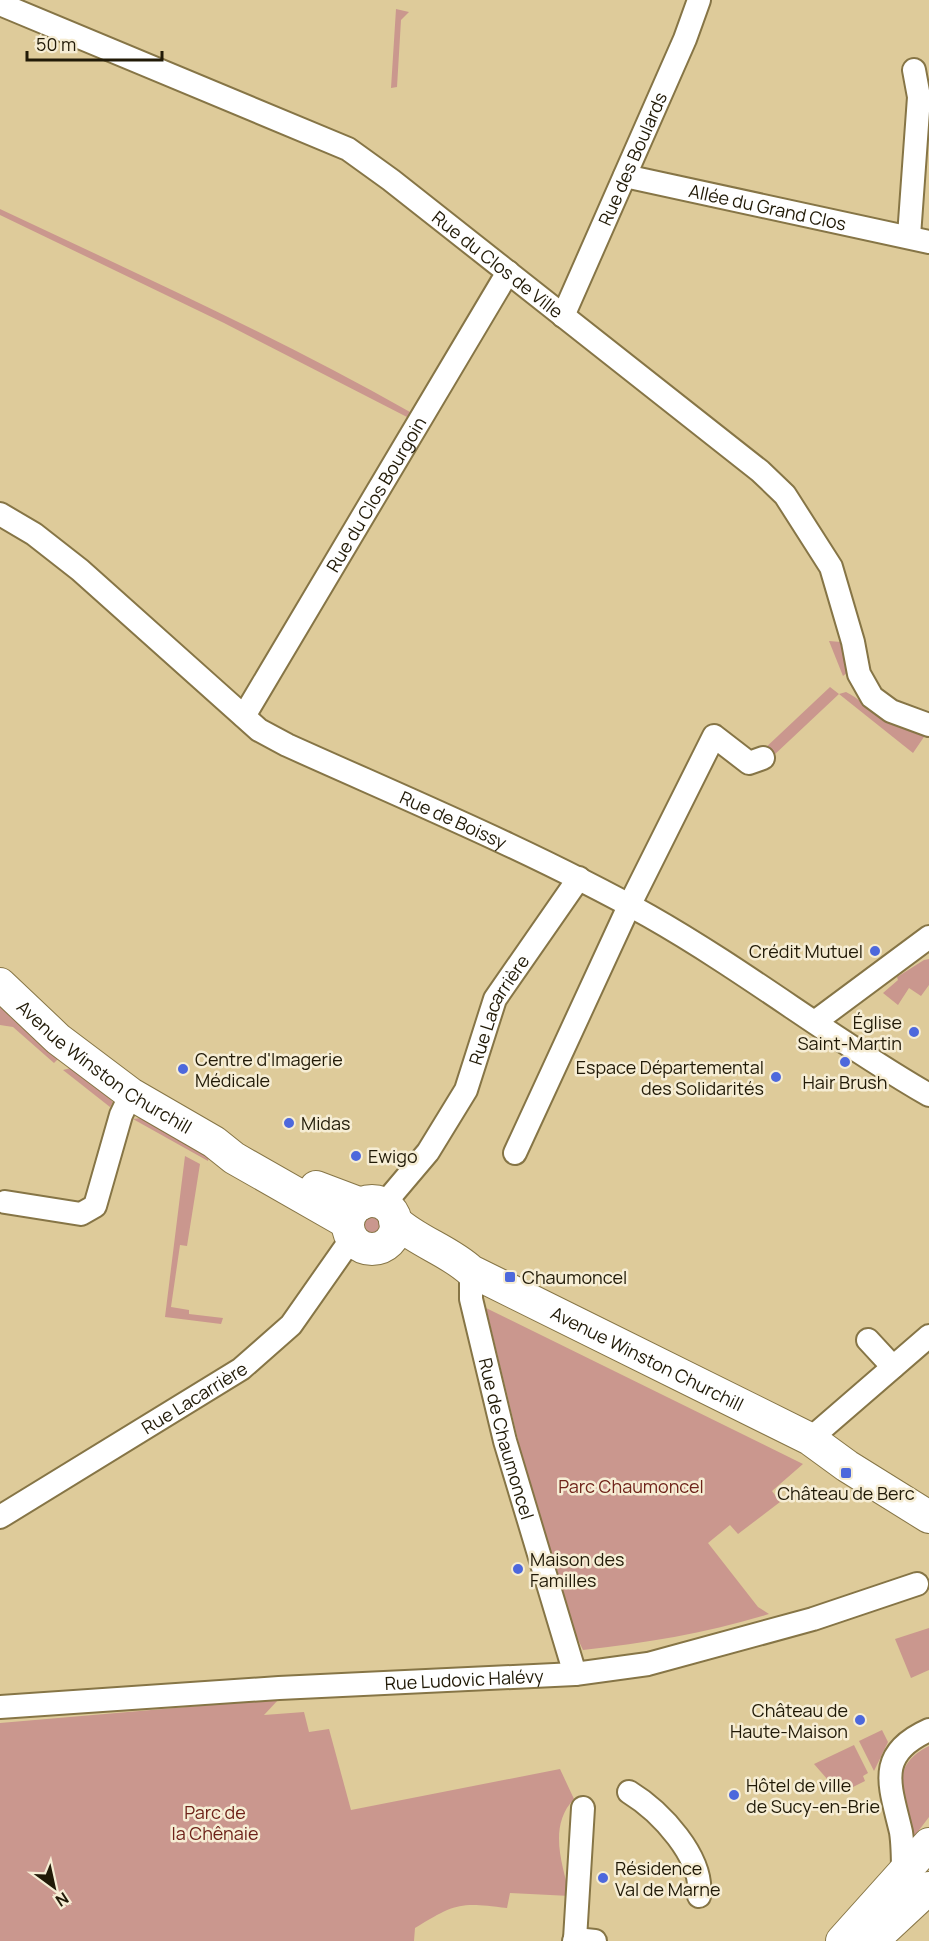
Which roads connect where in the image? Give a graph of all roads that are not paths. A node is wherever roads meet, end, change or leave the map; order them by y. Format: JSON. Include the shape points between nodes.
{"nodes":[{"id":1,"x":699,"y":0,"type":"edge"},
{"id":2,"x":0,"y":4,"type":"edge"},
{"id":3,"x":914,"y":70,"type":"dead end"},
{"id":4,"x":625,"y":176,"type":"junction"},
{"id":5,"x":919,"y":239,"type":"edge"},
{"id":6,"x":508,"y":272,"type":"junction"},
{"id":7,"x":563,"y":316,"type":"junction"},
{"id":8,"x":0,"y":514,"type":"edge"},
{"id":9,"x":244,"y":716,"type":"junction"},
{"id":10,"x":929,"y":725,"type":"edge"},
{"id":11,"x":763,"y":758,"type":"dead end"},
{"id":12,"x":579,"y":878,"type":"junction"},
{"id":13,"x":629,"y":906,"type":"junction"},
{"id":14,"x":929,"y":937,"type":"edge"},
{"id":15,"x":0,"y":984,"type":"edge"},
{"id":16,"x":816,"y":1021,"type":"junction"},
{"id":17,"x":131,"y":1094,"type":"junction"},
{"id":18,"x":929,"y":1095,"type":"edge"},
{"id":19,"x":515,"y":1153,"type":"dead end"},
{"id":20,"x":5,"y":1202,"type":"dead end"},
{"id":21,"x":370,"y":1223,"type":"junction"},
{"id":22,"x":471,"y":1271,"type":"junction"},
{"id":23,"x":929,"y":1336,"type":"edge"},
{"id":24,"x":868,"y":1340,"type":"dead end"},
{"id":25,"x":893,"y":1367,"type":"junction"},
{"id":26,"x":816,"y":1443,"type":"junction"},
{"id":27,"x":929,"y":1495,"type":"edge"},
{"id":28,"x":0,"y":1517,"type":"edge"},
{"id":29,"x":929,"y":1517,"type":"edge"},
{"id":30,"x":925,"y":1579,"type":"edge"},
{"id":31,"x":575,"y":1674,"type":"junction"},
{"id":32,"x":0,"y":1707,"type":"edge"},
{"id":33,"x":929,"y":1730,"type":"edge"},
{"id":34,"x":629,"y":1792,"type":"dead end"},
{"id":35,"x":584,"y":1808,"type":"dead end"},
{"id":36,"x":929,"y":1844,"type":"edge"},
{"id":37,"x":916,"y":1881,"type":"edge"},
{"id":38,"x":699,"y":1896,"type":"dead end"},
{"id":39,"x":581,"y":1940,"type":"edge"},
{"id":40,"x":842,"y":1941,"type":"edge"},
{"id":41,"x":872,"y":1941,"type":"edge"}],
"edges":[{"from":1,"to":4,"type":"street","name":"Rue des Boulards"},
{"from":2,"to":6,"type":"street","name":"Rue du Clos de Ville","via":[[348,149]]},
{"from":3,"to":5,"type":"street","name":"Allée du Grand Clos","via":[[919,97]]},
{"from":4,"to":5,"type":"street","name":"Allée du Grand Clos"},
{"from":4,"to":7,"type":"street","name":"Rue des Boulards"},
{"from":6,"to":7,"type":"street","name":"Rue du Clos de Ville"},
{"from":6,"to":9,"type":"street","name":"Rue du Clos Bourgoin"},
{"from":7,"to":10,"type":"street","name":"Rue du Clos de Ville","via":[[785,495],[831,567],[859,674],[872,697],[891,711]]},
{"from":8,"to":9,"type":"street","name":"Rue de Boissy","via":[[80,570]]},
{"from":9,"to":12,"type":"street","name":"Rue de Boissy","via":[[259,730],[287,745]]},
{"from":11,"to":13,"type":"street","via":[[749,763],[714,736]]},
{"from":12,"to":13,"type":"street","name":"Rue de Boissy"},
{"from":12,"to":21,"type":"street","name":"Rue Lacarrière","via":[[495,999],[465,1090],[428,1152]]},
{"from":13,"to":16,"type":"street","name":"Rue de Boissy","via":[[734,967]]},
{"from":13,"to":19,"type":"street"},
{"from":14,"to":16,"type":"street"},
{"from":15,"to":17,"type":"street","name":"Avenue Winston Churchill","via":[[58,1039]]},
{"from":16,"to":18,"type":"street","name":"Rue de Boissy","via":[[872,1062]]},
{"from":17,"to":20,"type":"street","via":[[121,1115],[95,1206],[81,1214]]},
{"from":17,"to":21,"type":"street","name":"Avenue Winston Churchill","via":[[214,1142],[234,1158]]},
{"from":21,"to":22,"type":"street","name":"Avenue Winston Churchill","via":[[399,1248],[451,1268]]},
{"from":21,"to":28,"type":"street","name":"Rue Lacarrière","via":[[291,1325],[241,1369]]},
{"from":22,"to":26,"type":"street","name":"Avenue Winston Churchill"},
{"from":22,"to":31,"type":"street","name":"Rue de Chaumoncel","via":[[471,1299],[505,1441]]},
{"from":23,"to":25,"type":"street"},
{"from":24,"to":25,"type":"street"},
{"from":25,"to":26,"type":"street"},
{"from":26,"to":27,"type":"street","name":"Avenue Winston Churchill","via":[[852,1455]]},
{"from":26,"to":29,"type":"street","name":"Avenue Winston Churchill"},
{"from":30,"to":31,"type":"street","name":"Rue Ludovic Halévy","via":[[813,1619],[670,1660]]},
{"from":31,"to":32,"type":"street","name":"Rue Ludovic Halévy"},
{"from":33,"to":37,"type":"street","via":[[910,1739],[889,1771],[901,1834]]},
{"from":34,"to":38,"type":"street","via":[[651,1806],[681,1840],[701,1882]]},
{"from":35,"to":39,"type":"street"},
{"from":36,"to":37,"type":"street"},
{"from":37,"to":40,"type":"street"},
{"from":37,"to":41,"type":"street"}]}
